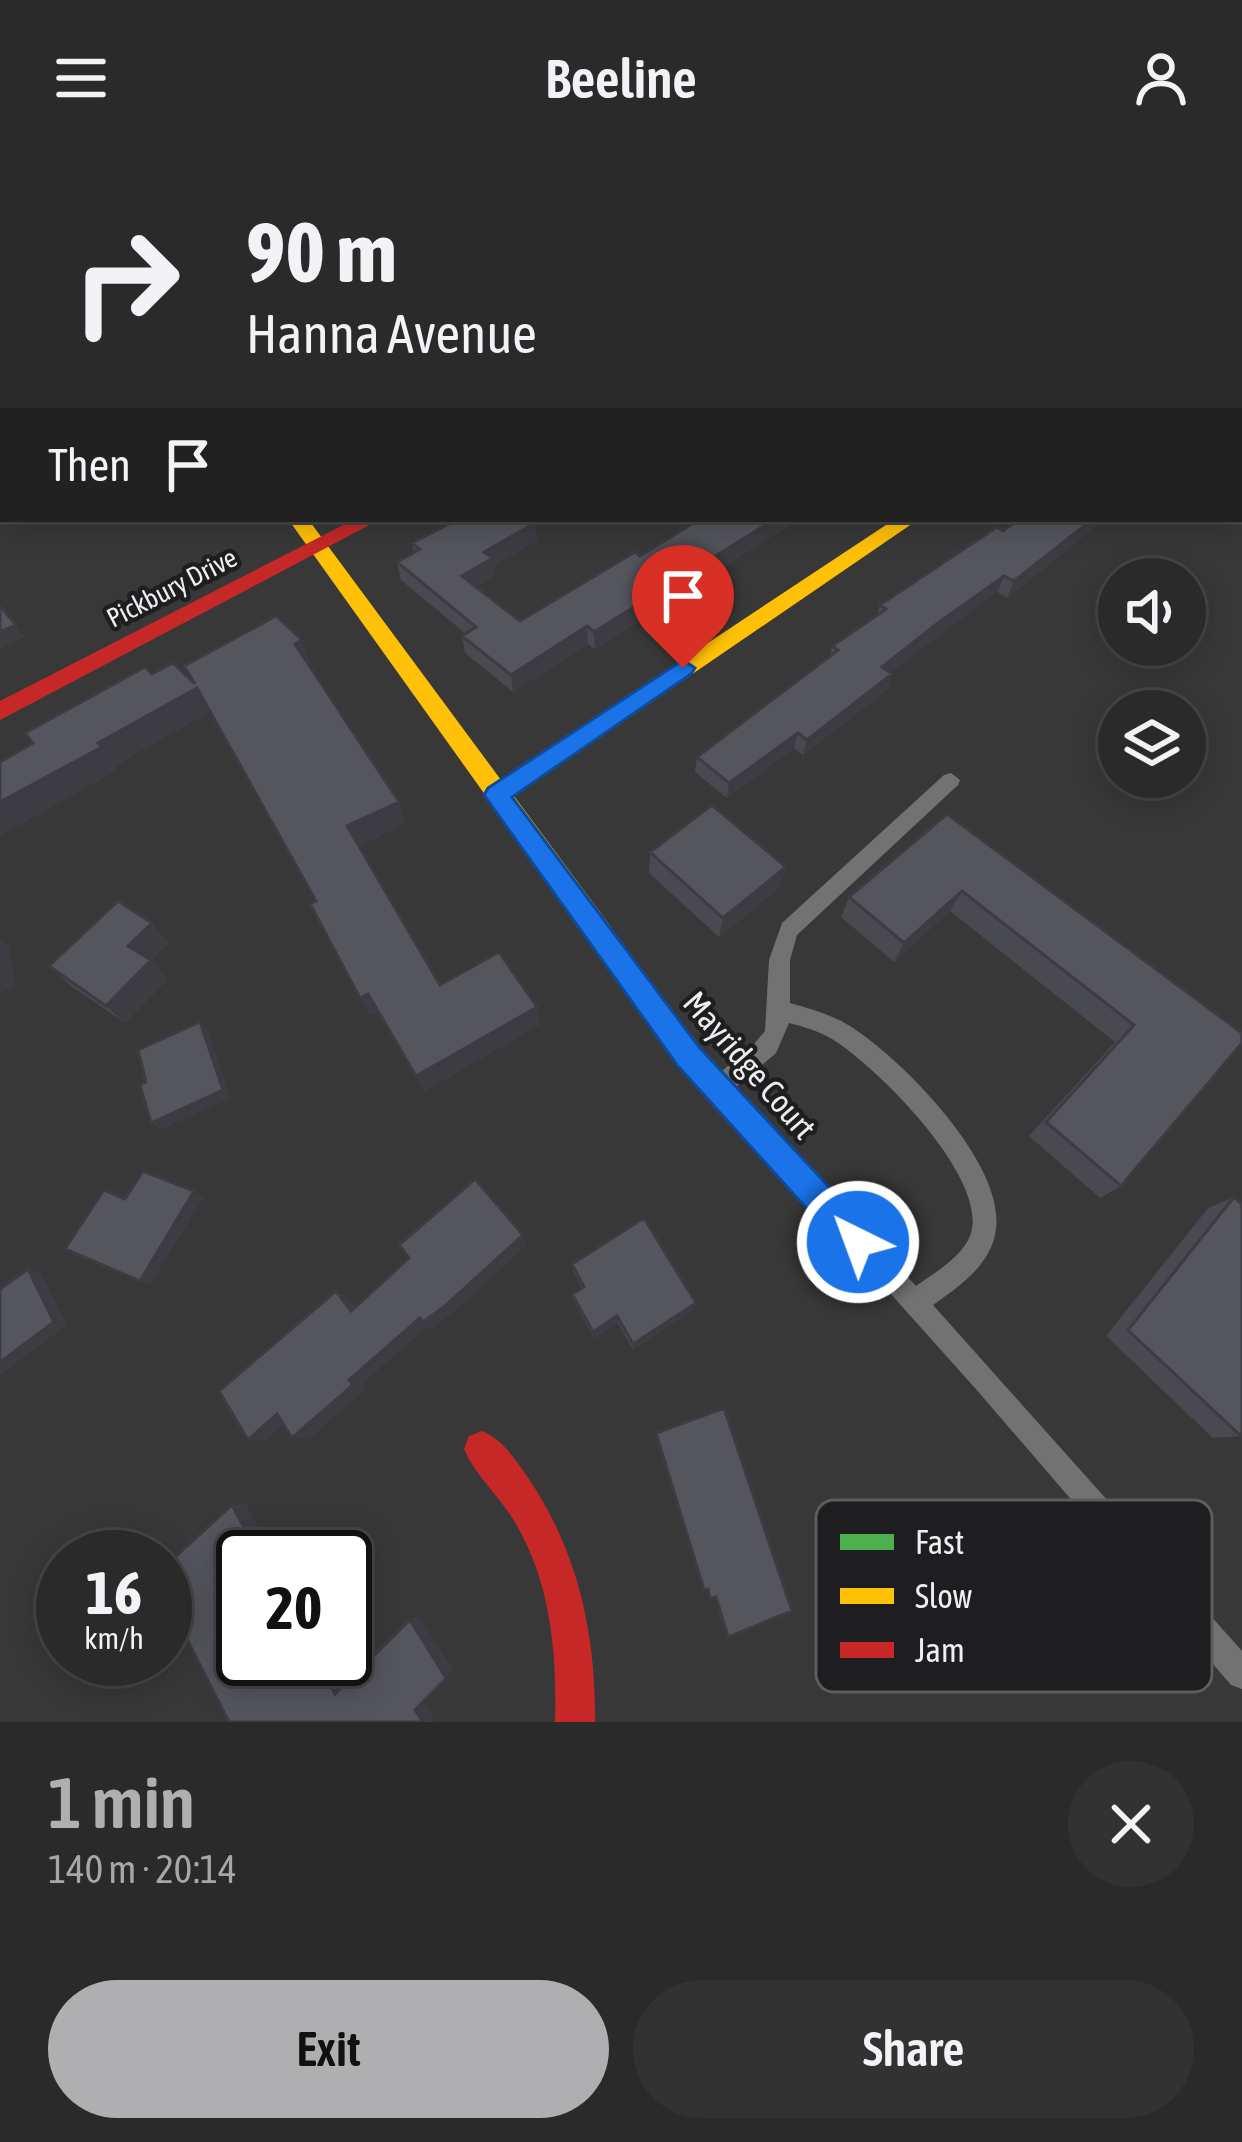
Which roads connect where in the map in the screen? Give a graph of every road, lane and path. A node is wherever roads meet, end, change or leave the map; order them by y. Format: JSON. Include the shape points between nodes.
{"nodes":[{"id":1,"x":300,"y":522,"type":"edge"},
{"id":2,"x":365,"y":522,"type":"edge"},
{"id":3,"x":905,"y":522,"type":"edge"},
{"id":4,"x":318,"y":547,"type":"junction"},
{"id":5,"x":0,"y":711,"type":"edge"},
{"id":6,"x":951,"y":780,"type":"dead end"},
{"id":7,"x":497,"y":795,"type":"junction"},
{"id":8,"x":778,"y":1010,"type":"junction"},
{"id":9,"x":689,"y":1056,"type":"joint"},
{"id":10,"x":718,"y":1088,"type":"junction"},
{"id":11,"x":914,"y":1303,"type":"junction"},
{"id":12,"x":482,"y":1449,"type":"dead end"},
{"id":13,"x":1088,"y":1500,"type":"edge"},
{"id":14,"x":1212,"y":1640,"type":"edge"},
{"id":15,"x":1242,"y":1674,"type":"edge"},
{"id":16,"x":575,"y":1722,"type":"edge"}],
"edges":[{"from":1,"to":4,"type":"street","name":"Mayridge Court"},
{"from":2,"to":4,"type":"street","name":"Pickbury Drive"},
{"from":3,"to":7,"type":"street"},
{"from":4,"to":5,"type":"street","name":"Pickbury Drive"},
{"from":4,"to":7,"type":"street","name":"Mayridge Court"},
{"from":6,"to":8,"type":"lane","via":[[789,928],[775,966]]},
{"from":7,"to":9,"type":"street","name":"Mayridge Court"},
{"from":8,"to":10,"type":"lane","via":[[768,1047]]},
{"from":8,"to":11,"type":"lane","via":[[838,1030],[903,1082],[940,1127],[985,1208],[986,1228],[965,1265]]},
{"from":9,"to":10,"type":"lane","name":"Mayridge Court"},
{"from":10,"to":11,"type":"lane","name":"Mayridge Court"},
{"from":11,"to":13,"type":"lane","name":"Mayridge Court"},
{"from":12,"to":16,"type":"street","via":[[536,1515],[560,1573],[574,1640]]},
{"from":14,"to":15,"type":"lane","name":"Mayridge Court"}]}
